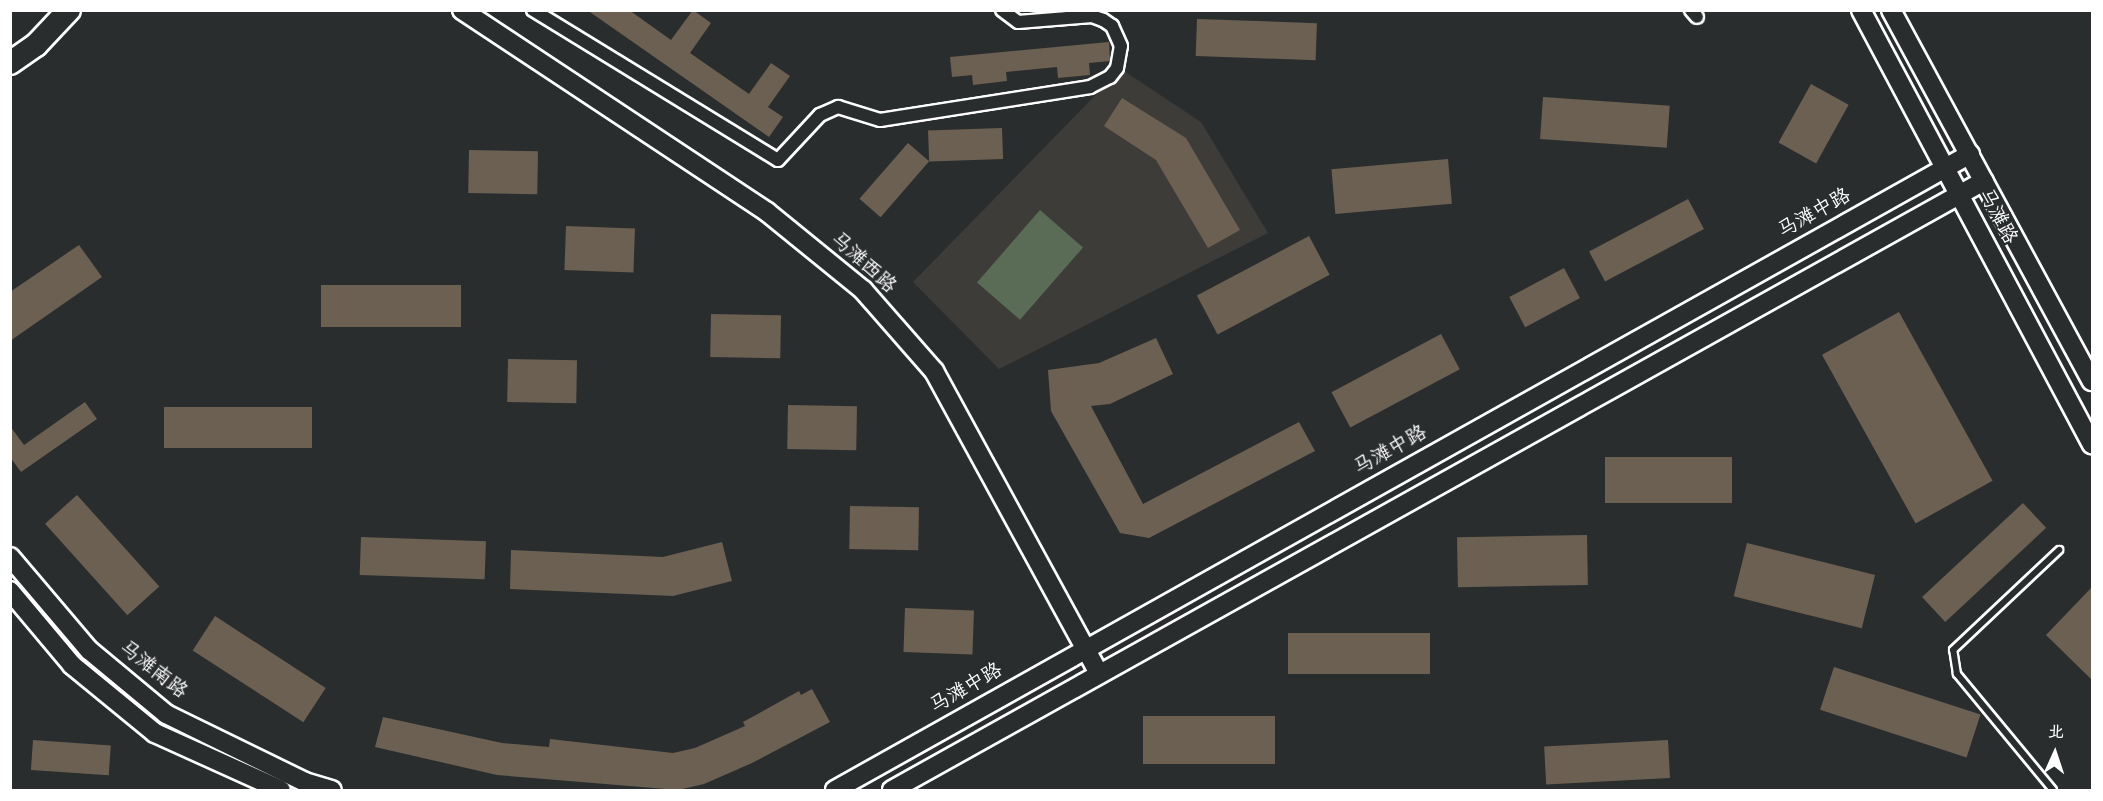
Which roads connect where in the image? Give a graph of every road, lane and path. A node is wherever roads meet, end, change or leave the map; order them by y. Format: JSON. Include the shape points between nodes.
{"nodes":[{"id":1,"x":50,"y":10,"type":"edge"},
{"id":2,"x":69,"y":10,"type":"edge"},
{"id":3,"x":462,"y":10,"type":"edge"},
{"id":4,"x":533,"y":10,"type":"edge"},
{"id":5,"x":1002,"y":10,"type":"edge"},
{"id":6,"x":1861,"y":10,"type":"edge"},
{"id":7,"x":1891,"y":10,"type":"edge"},
{"id":8,"x":10,"y":46,"type":"edge"},
{"id":9,"x":10,"y":63,"type":"edge"},
{"id":10,"x":1970,"y":154,"type":"junction"},
{"id":11,"x":1944,"y":169,"type":"junction"},
{"id":12,"x":1984,"y":181,"type":"junction"},
{"id":13,"x":1959,"y":196,"type":"junction"},
{"id":14,"x":2092,"y":381,"type":"edge"},
{"id":15,"x":2092,"y":444,"type":"edge"},
{"id":16,"x":2059,"y":550,"type":"dead end"},
{"id":17,"x":10,"y":557,"type":"edge"},
{"id":18,"x":10,"y":591,"type":"edge"},
{"id":19,"x":1083,"y":650,"type":"junction"},
{"id":20,"x":1099,"y":674,"type":"junction"},
{"id":21,"x":836,"y":789,"type":"edge"},
{"id":22,"x":281,"y":790,"type":"edge"},
{"id":23,"x":332,"y":790,"type":"edge"},
{"id":24,"x":892,"y":790,"type":"edge"},
{"id":25,"x":2053,"y":790,"type":"edge"}],
"edges":[{"from":1,"to":8,"type":"highway"},
{"from":2,"to":9,"type":"highway","via":[[36,45]]},
{"from":3,"to":19,"type":"main road","name":"马滩西路","via":[[767,212],[863,290],[934,371]]},
{"from":4,"to":5,"type":"street","via":[[778,160],[820,115],[838,107],[880,120],[923,114],[1090,87],[1110,77],[1117,68],[1121,46],[1112,26],[1103,20],[1092,16],[1018,22]]},
{"from":6,"to":11,"type":"main road","name":"马滩路"},
{"from":7,"to":10,"type":"main road","name":"马滩路"},
{"from":10,"to":11,"type":"main road","name":"马滩中路"},
{"from":10,"to":12,"type":"main road","name":"马滩路"},
{"from":11,"to":13,"type":"main road","name":"马滩路"},
{"from":11,"to":19,"type":"main road","name":"马滩中路"},
{"from":12,"to":13,"type":"main road"},
{"from":12,"to":14,"type":"main road","name":"马滩路"},
{"from":13,"to":15,"type":"main road","name":"马滩路"},
{"from":13,"to":20,"type":"main road"},
{"from":16,"to":25,"type":"lane","via":[[1953,650],[1957,674]]},
{"from":17,"to":23,"type":"main road","name":"马滩南路","via":[[88,650],[166,714],[305,782]]},
{"from":18,"to":22,"type":"main road","via":[[72,665],[155,733]]},
{"from":19,"to":20,"type":"main road","name":"马滩西路"},
{"from":19,"to":21,"type":"main road","name":"马滩中路"},
{"from":20,"to":24,"type":"main road"}]}
